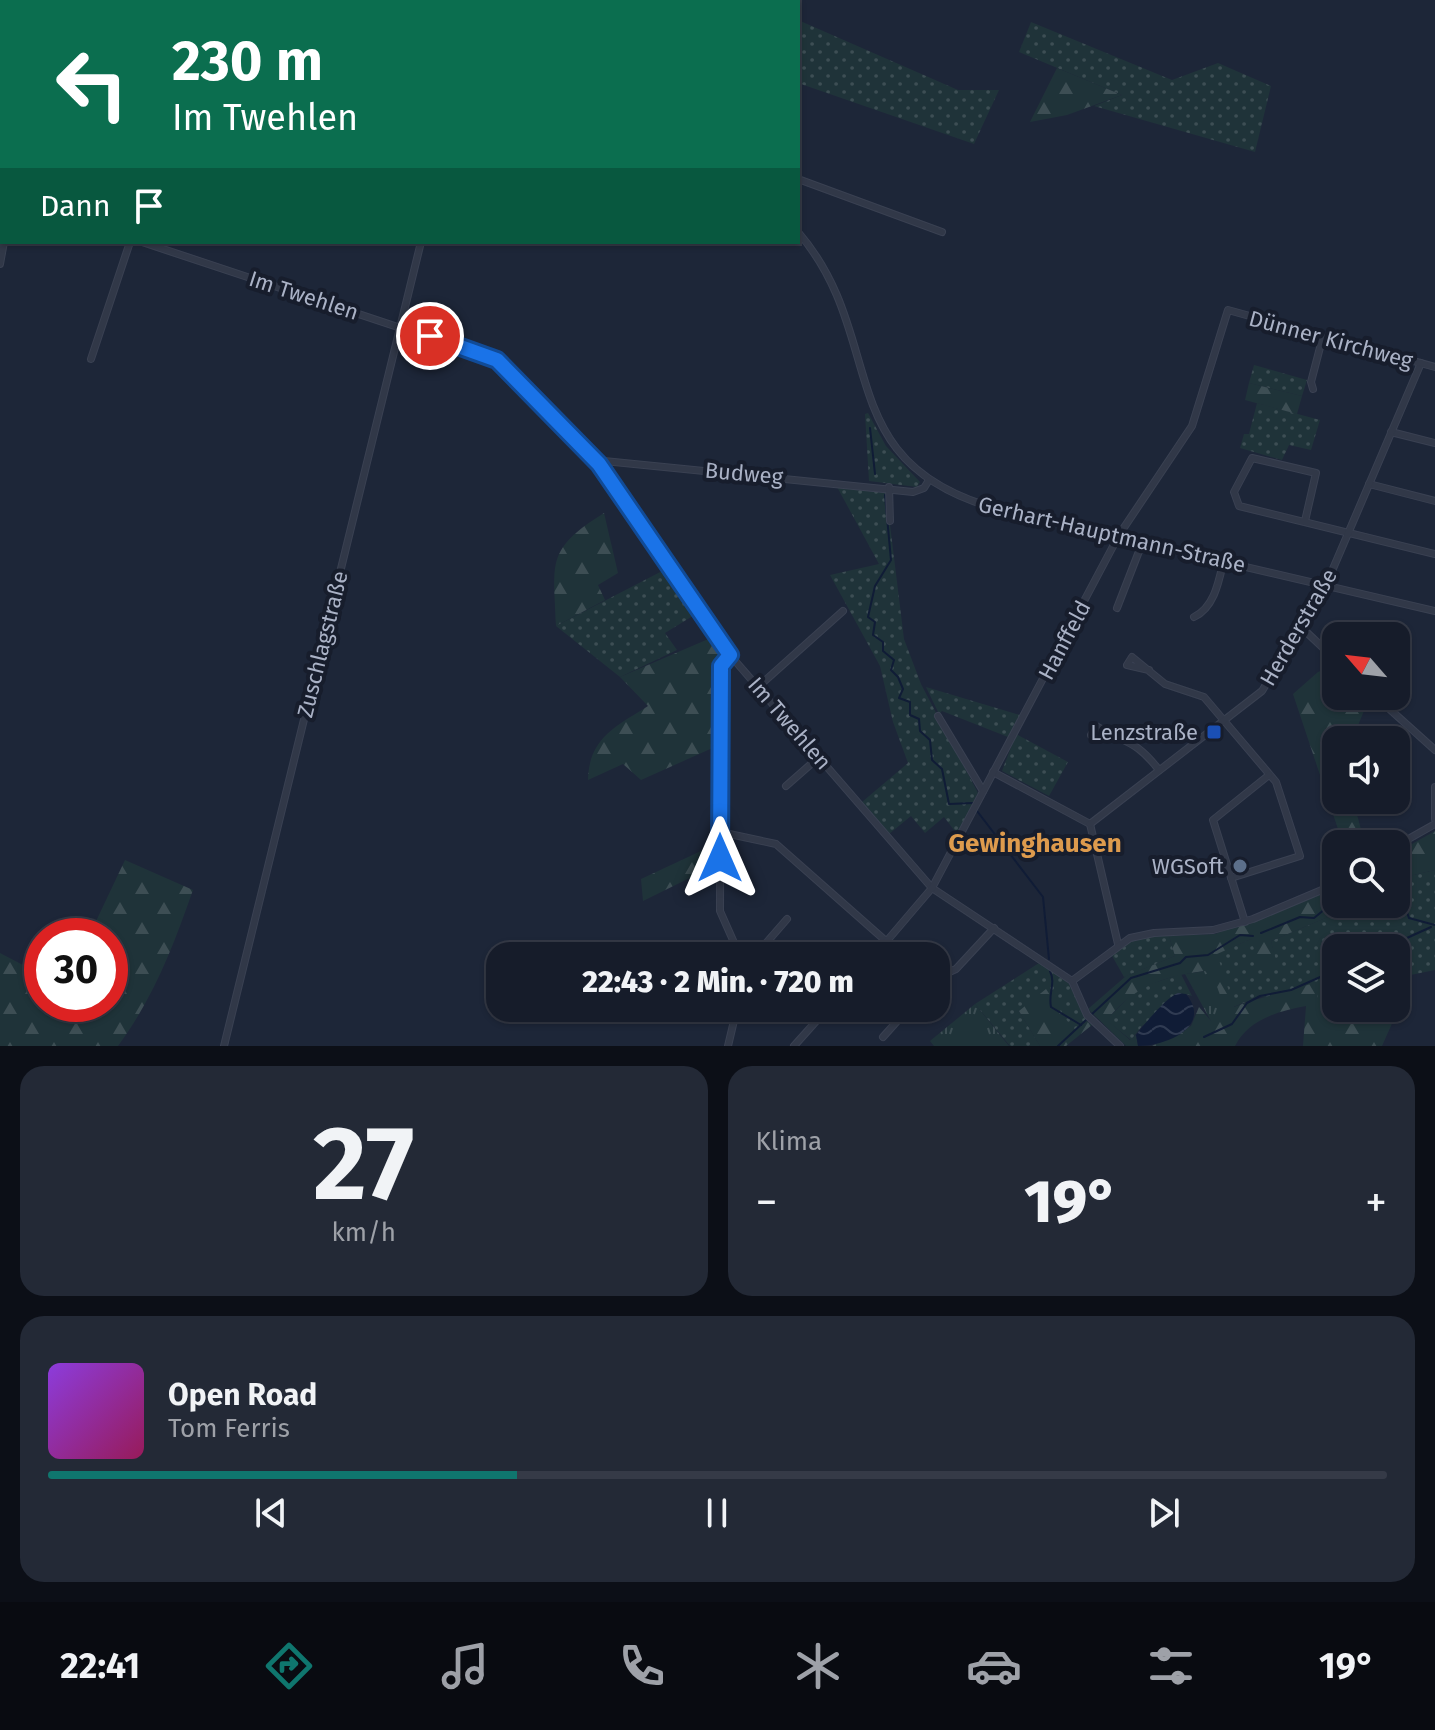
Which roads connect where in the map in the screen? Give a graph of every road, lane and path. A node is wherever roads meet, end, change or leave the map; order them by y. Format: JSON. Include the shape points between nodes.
{"nodes":[{"id":1,"x":800,"y":180,"type":"edge"},
{"id":2,"x":942,"y":232,"type":"dead end"},
{"id":3,"x":800,"y":235,"type":"edge"},
{"id":4,"x":4,"y":244,"type":"edge"},
{"id":5,"x":129,"y":244,"type":"edge"},
{"id":6,"x":148,"y":244,"type":"edge"},
{"id":7,"x":420,"y":244,"type":"edge"},
{"id":8,"x":0,"y":264,"type":"edge"},
{"id":9,"x":1228,"y":310,"type":"joint"},
{"id":10,"x":400,"y":326,"type":"junction"},
{"id":11,"x":1323,"y":336,"type":"junction"},
{"id":12,"x":91,"y":359,"type":"dead end"},
{"id":13,"x":1421,"y":363,"type":"junction"},
{"id":14,"x":1435,"y":367,"type":"edge"},
{"id":15,"x":1313,"y":389,"type":"dead end"},
{"id":16,"x":1391,"y":432,"type":"junction"},
{"id":17,"x":1435,"y":443,"type":"edge"},
{"id":18,"x":599,"y":464,"type":"junction"},
{"id":19,"x":929,"y":480,"type":"junction"},
{"id":20,"x":1369,"y":484,"type":"junction"},
{"id":21,"x":889,"y":487,"type":"junction"},
{"id":22,"x":1435,"y":501,"type":"edge"},
{"id":23,"x":890,"y":521,"type":"dead end"},
{"id":24,"x":1305,"y":521,"type":"junction"},
{"id":25,"x":1349,"y":533,"type":"junction"},
{"id":26,"x":1119,"y":535,"type":"junction"},
{"id":27,"x":1143,"y":541,"type":"junction"},
{"id":28,"x":1435,"y":554,"type":"edge"},
{"id":29,"x":1224,"y":559,"type":"junction"},
{"id":30,"x":1326,"y":585,"type":"junction"},
{"id":31,"x":1117,"y":608,"type":"dead end"},
{"id":32,"x":843,"y":611,"type":"dead end"},
{"id":33,"x":1435,"y":611,"type":"edge"},
{"id":34,"x":1194,"y":617,"type":"dead end"},
{"id":35,"x":1301,"y":627,"type":"junction"},
{"id":36,"x":1322,"y":647,"type":"edge"},
{"id":37,"x":730,"y":655,"type":"junction"},
{"id":38,"x":1149,"y":670,"type":"dead end"},
{"id":39,"x":759,"y":686,"type":"junction"},
{"id":40,"x":1391,"y":710,"type":"edge"},
{"id":41,"x":938,"y":716,"type":"dead end"},
{"id":42,"x":1223,"y":721,"type":"junction"},
{"id":43,"x":1109,"y":734,"type":"dead end"},
{"id":44,"x":1435,"y":750,"type":"edge"},
{"id":45,"x":819,"y":757,"type":"junction"},
{"id":46,"x":1159,"y":770,"type":"junction"},
{"id":47,"x":993,"y":772,"type":"junction"},
{"id":48,"x":1269,"y":775,"type":"junction"},
{"id":49,"x":786,"y":786,"type":"dead end"},
{"id":50,"x":1435,"y":787,"type":"edge"},
{"id":51,"x":983,"y":791,"type":"junction"},
{"id":52,"x":1435,"y":822,"type":"edge"},
{"id":53,"x":1090,"y":824,"type":"junction"},
{"id":54,"x":720,"y":832,"type":"junction"},
{"id":55,"x":1410,"y":837,"type":"edge"},
{"id":56,"x":1231,"y":878,"type":"junction"},
{"id":57,"x":932,"y":888,"type":"junction"},
{"id":58,"x":1322,"y":890,"type":"edge"},
{"id":59,"x":787,"y":919,"type":"dead end"},
{"id":60,"x":1245,"y":922,"type":"junction"},
{"id":61,"x":994,"y":928,"type":"junction"},
{"id":62,"x":734,"y":942,"type":"edge"},
{"id":63,"x":767,"y":942,"type":"edge"},
{"id":64,"x":887,"y":942,"type":"joint"},
{"id":65,"x":1118,"y":944,"type":"junction"},
{"id":66,"x":950,"y":972,"type":"edge"},
{"id":67,"x":1072,"y":981,"type":"junction"},
{"id":68,"x":734,"y":1022,"type":"edge"},
{"id":69,"x":815,"y":1022,"type":"edge"},
{"id":70,"x":896,"y":1022,"type":"edge"},
{"id":71,"x":883,"y":1037,"type":"dead end"},
{"id":72,"x":224,"y":1046,"type":"edge"},
{"id":73,"x":728,"y":1046,"type":"edge"},
{"id":74,"x":794,"y":1046,"type":"edge"},
{"id":75,"x":1120,"y":1046,"type":"edge"}],
"edges":[{"from":1,"to":2,"type":"street"},
{"from":3,"to":19,"type":"street","name":"Gerhart-Hauptmann-Straße","via":[[824,271],[878,419],[906,461]]},
{"from":4,"to":8,"type":"street"},
{"from":5,"to":12,"type":"street"},
{"from":6,"to":10,"type":"street","name":"Im Twehlen"},
{"from":7,"to":10,"type":"street","name":"Zuschlagstraße"},
{"from":9,"to":11,"type":"street","name":"Dünner Kirchweg"},
{"from":9,"to":26,"type":"street","name":"Hanffeld","via":[[1192,426]]},
{"from":10,"to":18,"type":"street","name":"Im Twehlen","via":[[497,360]]},
{"from":10,"to":72,"type":"street","name":"Zuschlagstraße"},
{"from":11,"to":13,"type":"street","name":"Dünner Kirchweg"},
{"from":11,"to":15,"type":"street"},
{"from":13,"to":14,"type":"street","name":"Dünner Kirchweg"},
{"from":13,"to":16,"type":"street","name":"Herderstraße"},
{"from":16,"to":17,"type":"street"},
{"from":16,"to":20,"type":"street","name":"Herderstraße"},
{"from":18,"to":21,"type":"street","name":"Budweg"},
{"from":18,"to":37,"type":"street","name":"Im Twehlen"},
{"from":19,"to":21,"type":"street","name":"Budweg","via":[[913,492]]},
{"from":19,"to":26,"type":"street","name":"Gerhart-Hauptmann-Straße","via":[[969,501]]},
{"from":20,"to":22,"type":"street"},
{"from":20,"to":25,"type":"street","name":"Herderstraße"},
{"from":21,"to":23,"type":"street"},
{"from":24,"to":24,"type":"street","via":[[1235,503],[1234,492],[1252,458],[1316,473]]},
{"from":24,"to":25,"type":"street"},
{"from":25,"to":28,"type":"street"},
{"from":25,"to":30,"type":"street","name":"Herderstraße"},
{"from":26,"to":27,"type":"street","name":"Gerhart-Hauptmann-Straße"},
{"from":26,"to":47,"type":"street","name":"Hanffeld"},
{"from":27,"to":29,"type":"street","name":"Gerhart-Hauptmann-Straße"},
{"from":27,"to":31,"type":"street"},
{"from":29,"to":30,"type":"street","name":"Gerhart-Hauptmann-Straße"},
{"from":29,"to":34,"type":"street","via":[[1216,590],[1203,613]]},
{"from":30,"to":33,"type":"street","name":"Gerhart-Hauptmann-Straße"},
{"from":30,"to":35,"type":"street","name":"Herderstraße"},
{"from":32,"to":39,"type":"street"},
{"from":35,"to":36,"type":"street"},
{"from":35,"to":42,"type":"street","name":"Herderstraße","via":[[1262,691]]},
{"from":37,"to":39,"type":"street","name":"Im Twehlen"},
{"from":37,"to":54,"type":"street","via":[[721,666]]},
{"from":38,"to":42,"type":"street","via":[[1165,684],[1204,697]]},
{"from":39,"to":45,"type":"street","name":"Im Twehlen"},
{"from":40,"to":44,"type":"street"},
{"from":41,"to":51,"type":"street"},
{"from":42,"to":46,"type":"street","name":"Herderstraße"},
{"from":42,"to":48,"type":"street"},
{"from":43,"to":46,"type":"street","via":[[1141,747]]},
{"from":45,"to":49,"type":"street"},
{"from":45,"to":57,"type":"street","name":"Im Twehlen"},
{"from":46,"to":53,"type":"street","name":"Herderstraße"},
{"from":47,"to":51,"type":"street","name":"Hanffeld"},
{"from":47,"to":53,"type":"street"},
{"from":48,"to":56,"type":"street","via":[[1213,820]]},
{"from":48,"to":56,"type":"street","via":[[1276,782],[1300,856]]},
{"from":50,"to":52,"type":"street"},
{"from":51,"to":57,"type":"street","name":"Hanffeld"},
{"from":52,"to":55,"type":"street"},
{"from":53,"to":65,"type":"street"},
{"from":54,"to":62,"type":"street","via":[[720,911]]},
{"from":54,"to":64,"type":"street","via":[[776,844]]},
{"from":56,"to":60,"type":"street"},
{"from":57,"to":61,"type":"street","name":"Im Twehlen"},
{"from":57,"to":64,"type":"street","name":"Hanffeld"},
{"from":58,"to":60,"type":"street"},
{"from":59,"to":63,"type":"street"},
{"from":60,"to":65,"type":"street","via":[[1213,930],[1154,933]]},
{"from":61,"to":66,"type":"street"},
{"from":61,"to":67,"type":"street","name":"Im Twehlen"},
{"from":65,"to":67,"type":"street"},
{"from":67,"to":75,"type":"street","via":[[1089,1017]]},
{"from":68,"to":73,"type":"street"},
{"from":69,"to":74,"type":"street"},
{"from":70,"to":71,"type":"street"}]}
